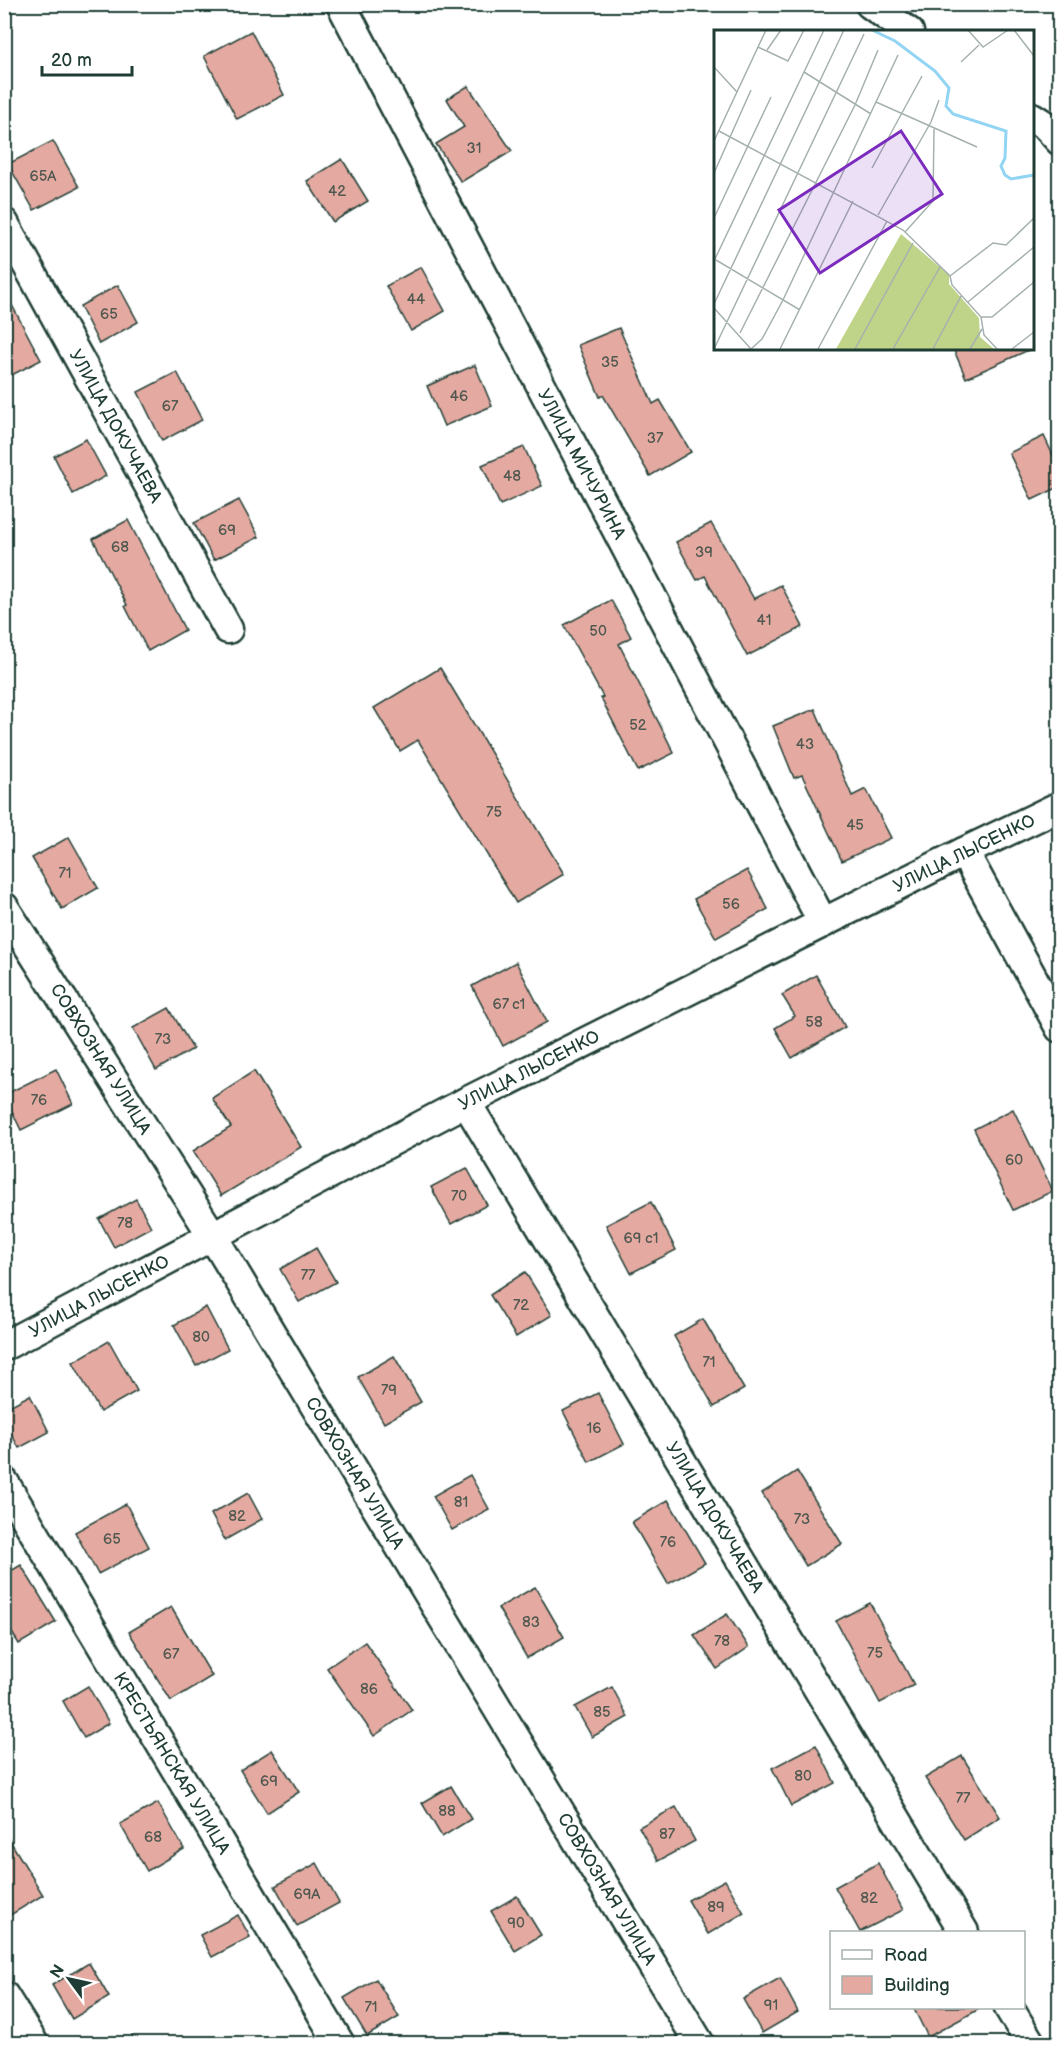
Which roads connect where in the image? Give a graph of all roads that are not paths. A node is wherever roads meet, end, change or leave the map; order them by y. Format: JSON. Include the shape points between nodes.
{"nodes":[{"id":1,"x":341,"y":4,"type":"edge"},
{"id":2,"x":870,"y":4,"type":"edge"},
{"id":3,"x":906,"y":30,"type":"edge"},
{"id":4,"x":1034,"y":118,"type":"edge"},
{"id":5,"x":1059,"y":141,"type":"edge"},
{"id":6,"x":4,"y":223,"type":"edge"},
{"id":7,"x":228,"y":629,"type":"dead end"},
{"id":8,"x":1059,"y":806,"type":"edge"},
{"id":9,"x":964,"y":852,"type":"junction"},
{"id":10,"x":4,"y":906,"type":"edge"},
{"id":11,"x":823,"y":923,"type":"junction"},
{"id":12,"x":1059,"y":1028,"type":"edge"},
{"id":13,"x":466,"y":1102,"type":"junction"},
{"id":14,"x":212,"y":1235,"type":"junction"},
{"id":15,"x":4,"y":1346,"type":"edge"},
{"id":16,"x":4,"y":1482,"type":"edge"},
{"id":17,"x":963,"y":1931,"type":"edge"},
{"id":18,"x":4,"y":1996,"type":"edge"},
{"id":19,"x":1010,"y":2009,"type":"edge"},
{"id":20,"x":34,"y":2043,"type":"edge"},
{"id":21,"x":340,"y":2043,"type":"edge"},
{"id":22,"x":700,"y":2043,"type":"edge"},
{"id":23,"x":1031,"y":2043,"type":"edge"}],
"edges":[{"from":1,"to":11,"type":"street","name":"УЛИЦА МИЧУРИНА"},
{"from":2,"to":3,"type":"street"},
{"from":4,"to":5,"type":"street"},
{"from":6,"to":7,"type":"street","name":"УЛИЦА ДОКУЧАЕВА"},
{"from":8,"to":9,"type":"street","name":"УЛИЦА ЛЫСЕНКО"},
{"from":9,"to":11,"type":"street","name":"УЛИЦА ЛЫСЕНКО"},
{"from":9,"to":12,"type":"street"},
{"from":10,"to":14,"type":"street","name":"СОВХОЗНАЯ УЛИЦА"},
{"from":11,"to":13,"type":"street","name":"УЛИЦА ЛЫСЕНКО"},
{"from":13,"to":14,"type":"street","name":"УЛИЦА ЛЫСЕНКО"},
{"from":13,"to":17,"type":"street","name":"УЛИЦА ДОКУЧАЕВА"},
{"from":14,"to":15,"type":"street","name":"УЛИЦА ЛЫСЕНКО"},
{"from":14,"to":22,"type":"street","name":"СОВХОЗНАЯ УЛИЦА"},
{"from":16,"to":21,"type":"street","name":"КРЕСТЬЯНСКАЯ УЛИЦА"},
{"from":18,"to":20,"type":"street"},
{"from":19,"to":23,"type":"street"}]}
